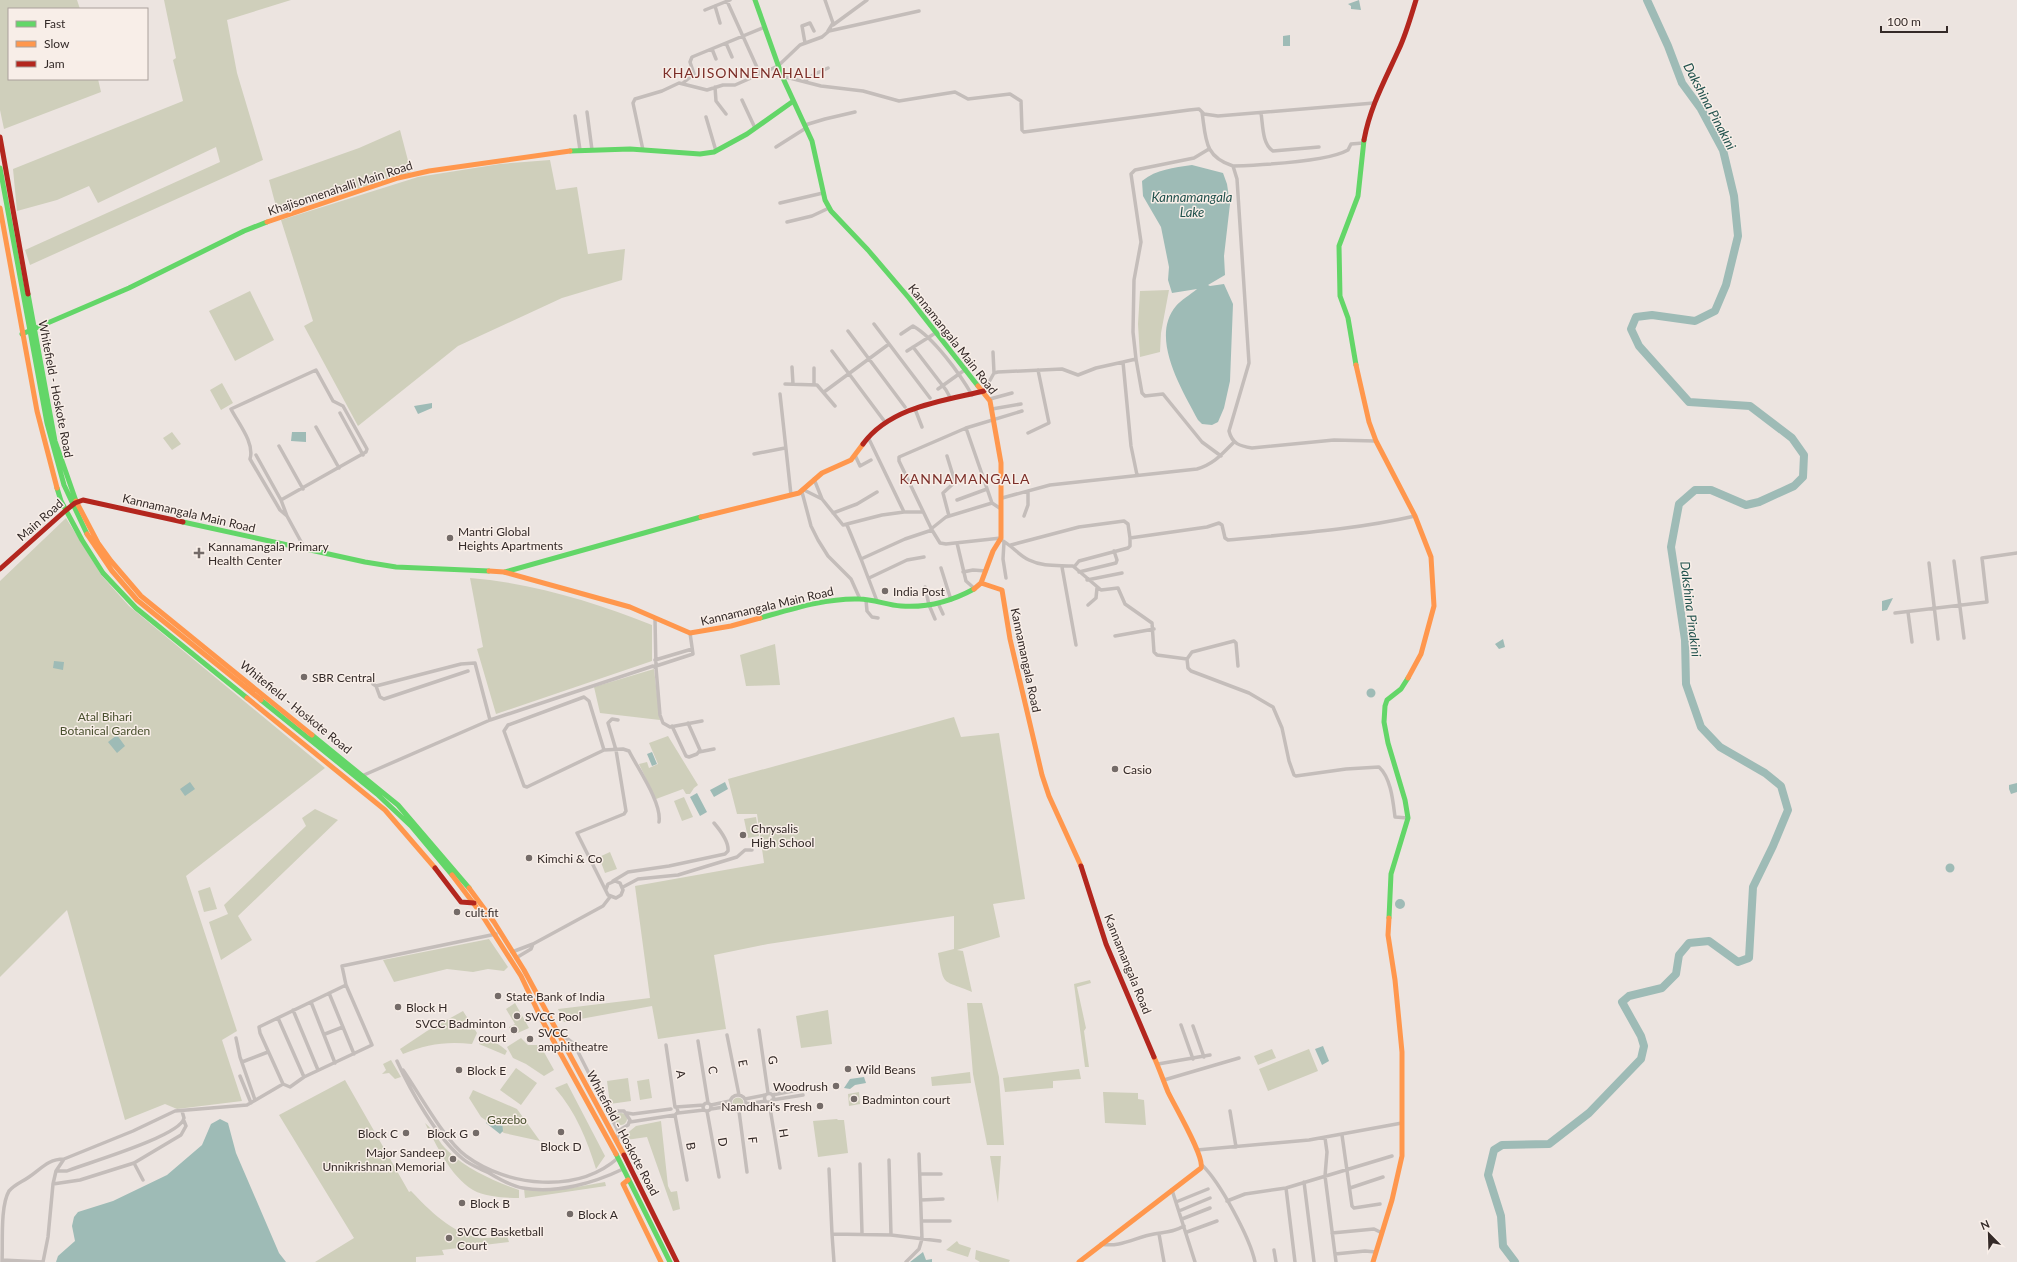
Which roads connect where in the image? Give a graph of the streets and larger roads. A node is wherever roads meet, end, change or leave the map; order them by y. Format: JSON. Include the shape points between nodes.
{"nodes":[{"id":1,"x":755,"y":0,"type":"edge"},
{"id":2,"x":825,"y":0,"type":"edge"},
{"id":3,"x":867,"y":0,"type":"edge"},
{"id":4,"x":1416,"y":0,"type":"edge"},
{"id":5,"x":728,"y":1,"type":"edge"},
{"id":6,"x":715,"y":6,"type":"junction"},
{"id":7,"x":705,"y":10,"type":"dead end"},
{"id":8,"x":919,"y":11,"type":"dead end"},
{"id":9,"x":720,"y":23,"type":"dead end"},
{"id":10,"x":833,"y":25,"type":"junction"},
{"id":11,"x":765,"y":27,"type":"junction"},
{"id":12,"x":814,"y":31,"type":"dead end"},
{"id":13,"x":828,"y":32,"type":"junction"},
{"id":14,"x":742,"y":37,"type":"junction"},
{"id":15,"x":726,"y":43,"type":"junction"},
{"id":16,"x":805,"y":43,"type":"junction"},
{"id":17,"x":712,"y":49,"type":"junction"},
{"id":18,"x":732,"y":57,"type":"dead end"},
{"id":19,"x":716,"y":60,"type":"dead end"},
{"id":20,"x":778,"y":66,"type":"junction"},
{"id":21,"x":828,"y":68,"type":"dead end"},
{"id":22,"x":760,"y":74,"type":"junction"},
{"id":23,"x":782,"y":76,"type":"junction"},
{"id":24,"x":804,"y":81,"type":"junction"},
{"id":25,"x":683,"y":83,"type":"junction"},
{"id":26,"x":715,"y":87,"type":"junction"},
{"id":27,"x":742,"y":100,"type":"dead end"},
{"id":28,"x":792,"y":102,"type":"junction"},
{"id":29,"x":1374,"y":103,"type":"junction"},
{"id":30,"x":587,"y":112,"type":"dead end"},
{"id":31,"x":855,"y":112,"type":"dead end"},
{"id":32,"x":1202,"y":112,"type":"junction"},
{"id":33,"x":1261,"y":113,"type":"junction"},
{"id":34,"x":726,"y":114,"type":"dead end"},
{"id":35,"x":575,"y":116,"type":"dead end"},
{"id":36,"x":706,"y":117,"type":"dead end"},
{"id":37,"x":805,"y":127,"type":"junction"},
{"id":38,"x":755,"y":128,"type":"junction"},
{"id":39,"x":0,"y":137,"type":"edge"},
{"id":40,"x":1363,"y":143,"type":"junction"},
{"id":41,"x":776,"y":147,"type":"dead end"},
{"id":42,"x":1319,"y":147,"type":"dead end"},
{"id":43,"x":1209,"y":149,"type":"junction"},
{"id":44,"x":580,"y":150,"type":"junction"},
{"id":45,"x":592,"y":150,"type":"junction"},
{"id":46,"x":643,"y":150,"type":"junction"},
{"id":47,"x":716,"y":151,"type":"junction"},
{"id":48,"x":1233,"y":166,"type":"junction"},
{"id":49,"x":0,"y":168,"type":"edge"},
{"id":50,"x":823,"y":193,"type":"junction"},
{"id":51,"x":780,"y":203,"type":"dead end"},
{"id":52,"x":0,"y":208,"type":"edge"},
{"id":53,"x":829,"y":208,"type":"junction"},
{"id":54,"x":787,"y":222,"type":"dead end"},
{"id":55,"x":874,"y":324,"type":"dead end"},
{"id":56,"x":31,"y":330,"type":"junction"},
{"id":57,"x":848,"y":331,"type":"dead end"},
{"id":58,"x":937,"y":332,"type":"junction"},
{"id":59,"x":22,"y":334,"type":"junction"},
{"id":60,"x":902,"y":334,"type":"dead end"},
{"id":61,"x":929,"y":338,"type":"junction"},
{"id":62,"x":889,"y":344,"type":"junction"},
{"id":63,"x":913,"y":347,"type":"junction"},
{"id":64,"x":832,"y":351,"type":"dead end"},
{"id":65,"x":907,"y":351,"type":"dead end"},
{"id":66,"x":993,"y":352,"type":"dead end"},
{"id":67,"x":869,"y":359,"type":"junction"},
{"id":68,"x":1136,"y":359,"type":"junction"},
{"id":69,"x":1123,"y":362,"type":"junction"},
{"id":70,"x":792,"y":367,"type":"dead end"},
{"id":71,"x":814,"y":368,"type":"dead end"},
{"id":72,"x":967,"y":369,"type":"junction"},
{"id":73,"x":1038,"y":370,"type":"junction"},
{"id":74,"x":994,"y":373,"type":"junction"},
{"id":75,"x":849,"y":374,"type":"junction"},
{"id":76,"x":957,"y":374,"type":"junction"},
{"id":77,"x":785,"y":384,"type":"dead end"},
{"id":78,"x":793,"y":384,"type":"junction"},
{"id":79,"x":814,"y":385,"type":"junction"},
{"id":80,"x":942,"y":385,"type":"junction"},
{"id":81,"x":938,"y":389,"type":"dead end"},
{"id":82,"x":984,"y":391,"type":"junction"},
{"id":83,"x":824,"y":392,"type":"junction"},
{"id":84,"x":780,"y":394,"type":"dead end"},
{"id":85,"x":1012,"y":394,"type":"dead end"},
{"id":86,"x":972,"y":395,"type":"junction"},
{"id":87,"x":930,"y":398,"type":"dead end"},
{"id":88,"x":951,"y":399,"type":"junction"},
{"id":89,"x":990,"y":399,"type":"junction"},
{"id":90,"x":1021,"y":404,"type":"dead end"},
{"id":91,"x":835,"y":406,"type":"dead end"},
{"id":92,"x":905,"y":407,"type":"dead end"},
{"id":93,"x":915,"y":409,"type":"junction"},
{"id":94,"x":992,"y":409,"type":"junction"},
{"id":95,"x":1022,"y":411,"type":"dead end"},
{"id":96,"x":340,"y":413,"type":"dead end"},
{"id":97,"x":992,"y":420,"type":"junction"},
{"id":98,"x":885,"y":422,"type":"junction"},
{"id":99,"x":316,"y":427,"type":"dead end"},
{"id":100,"x":922,"y":427,"type":"dead end"},
{"id":101,"x":966,"y":428,"type":"junction"},
{"id":102,"x":1028,"y":433,"type":"dead end"},
{"id":103,"x":868,"y":437,"type":"junction"},
{"id":104,"x":1376,"y":441,"type":"junction"},
{"id":105,"x":1234,"y":442,"type":"junction"},
{"id":106,"x":279,"y":446,"type":"dead end"},
{"id":107,"x":785,"y":448,"type":"junction"},
{"id":108,"x":754,"y":454,"type":"dead end"},
{"id":109,"x":256,"y":455,"type":"dead end"},
{"id":110,"x":363,"y":455,"type":"junction"},
{"id":111,"x":855,"y":455,"type":"junction"},
{"id":112,"x":947,"y":456,"type":"dead end"},
{"id":113,"x":1220,"y":456,"type":"junction"},
{"id":114,"x":871,"y":460,"type":"dead end"},
{"id":115,"x":339,"y":468,"type":"junction"},
{"id":116,"x":1137,"y":475,"type":"junction"},
{"id":117,"x":814,"y":480,"type":"junction"},
{"id":118,"x":303,"y":489,"type":"junction"},
{"id":119,"x":987,"y":489,"type":"junction"},
{"id":120,"x":803,"y":491,"type":"junction"},
{"id":121,"x":1028,"y":491,"type":"junction"},
{"id":122,"x":877,"y":492,"type":"dead end"},
{"id":123,"x":791,"y":495,"type":"junction"},
{"id":124,"x":1002,"y":498,"type":"junction"},
{"id":125,"x":822,"y":499,"type":"junction"},
{"id":126,"x":281,"y":500,"type":"junction"},
{"id":127,"x":957,"y":500,"type":"dead end"},
{"id":128,"x":992,"y":503,"type":"junction"},
{"id":129,"x":73,"y":504,"type":"junction"},
{"id":130,"x":1001,"y":509,"type":"junction"},
{"id":131,"x":65,"y":510,"type":"junction"},
{"id":132,"x":904,"y":512,"type":"junction"},
{"id":133,"x":923,"y":512,"type":"junction"},
{"id":134,"x":833,"y":513,"type":"junction"},
{"id":135,"x":287,"y":516,"type":"junction"},
{"id":136,"x":949,"y":516,"type":"junction"},
{"id":137,"x":1024,"y":516,"type":"dead end"},
{"id":138,"x":1415,"y":516,"type":"junction"},
{"id":139,"x":847,"y":525,"type":"junction"},
{"id":140,"x":931,"y":530,"type":"junction"},
{"id":141,"x":1130,"y":538,"type":"junction"},
{"id":142,"x":1002,"y":540,"type":"junction"},
{"id":143,"x":957,"y":543,"type":"junction"},
{"id":144,"x":1011,"y":545,"type":"junction"},
{"id":145,"x":305,"y":549,"type":"junction"},
{"id":146,"x":1114,"y":551,"type":"junction"},
{"id":147,"x":2017,"y":553,"type":"edge"},
{"id":148,"x":924,"y":557,"type":"dead end"},
{"id":149,"x":861,"y":560,"type":"junction"},
{"id":150,"x":1954,"y":561,"type":"dead end"},
{"id":151,"x":1929,"y":563,"type":"dead end"},
{"id":152,"x":1062,"y":567,"type":"junction"},
{"id":153,"x":1074,"y":567,"type":"junction"},
{"id":154,"x":941,"y":568,"type":"dead end"},
{"id":155,"x":0,"y":569,"type":"edge"},
{"id":156,"x":986,"y":571,"type":"junction"},
{"id":157,"x":504,"y":572,"type":"junction"},
{"id":158,"x":963,"y":572,"type":"junction"},
{"id":159,"x":1079,"y":572,"type":"junction"},
{"id":160,"x":1122,"y":573,"type":"dead end"},
{"id":161,"x":869,"y":578,"type":"junction"},
{"id":162,"x":1006,"y":578,"type":"dead end"},
{"id":163,"x":1087,"y":580,"type":"junction"},
{"id":164,"x":981,"y":583,"type":"junction"},
{"id":165,"x":925,"y":587,"type":"dead end"},
{"id":166,"x":1097,"y":588,"type":"junction"},
{"id":167,"x":975,"y":589,"type":"junction"},
{"id":168,"x":863,"y":599,"type":"junction"},
{"id":169,"x":951,"y":600,"type":"junction"},
{"id":170,"x":877,"y":601,"type":"junction"},
{"id":171,"x":938,"y":603,"type":"junction"},
{"id":172,"x":929,"y":605,"type":"junction"},
{"id":173,"x":1088,"y":605,"type":"dead end"},
{"id":174,"x":1960,"y":605,"type":"junction"},
{"id":175,"x":1934,"y":609,"type":"junction"},
{"id":176,"x":1908,"y":612,"type":"junction"},
{"id":177,"x":1895,"y":613,"type":"dead end"},
{"id":178,"x":943,"y":614,"type":"dead end"},
{"id":179,"x":878,"y":618,"type":"dead end"},
{"id":180,"x":655,"y":619,"type":"junction"},
{"id":181,"x":935,"y":620,"type":"dead end"},
{"id":182,"x":1154,"y":629,"type":"junction"},
{"id":183,"x":690,"y":633,"type":"junction"},
{"id":184,"x":1115,"y":636,"type":"dead end"},
{"id":185,"x":1964,"y":638,"type":"dead end"},
{"id":186,"x":1938,"y":639,"type":"dead end"},
{"id":187,"x":1912,"y":642,"type":"dead end"},
{"id":188,"x":1076,"y":645,"type":"dead end"},
{"id":189,"x":692,"y":649,"type":"junction"},
{"id":190,"x":1187,"y":659,"type":"junction"},
{"id":191,"x":655,"y":660,"type":"junction"},
{"id":192,"x":1238,"y":666,"type":"dead end"},
{"id":193,"x":656,"y":667,"type":"junction"},
{"id":194,"x":468,"y":671,"type":"dead end"},
{"id":195,"x":370,"y":677,"type":"dead end"},
{"id":196,"x":376,"y":686,"type":"junction"},
{"id":197,"x":490,"y":720,"type":"junction"},
{"id":198,"x":618,"y":720,"type":"dead end"},
{"id":199,"x":702,"y":721,"type":"dead end"},
{"id":200,"x":688,"y":723,"type":"junction"},
{"id":201,"x":672,"y":726,"type":"junction"},
{"id":202,"x":714,"y":749,"type":"dead end"},
{"id":203,"x":604,"y":750,"type":"junction"},
{"id":204,"x":616,"y":750,"type":"junction"},
{"id":205,"x":700,"y":752,"type":"junction"},
{"id":206,"x":364,"y":775,"type":"junction"},
{"id":207,"x":1408,"y":818,"type":"junction"},
{"id":208,"x":659,"y":822,"type":"dead end"},
{"id":209,"x":714,"y":823,"type":"dead end"},
{"id":210,"x":425,"y":842,"type":"junction"},
{"id":211,"x":419,"y":847,"type":"junction"},
{"id":212,"x":752,"y":850,"type":"dead end"},
{"id":213,"x":630,"y":872,"type":"junction"},
{"id":214,"x":612,"y":881,"type":"junction"},
{"id":215,"x":634,"y":882,"type":"junction"},
{"id":216,"x":623,"y":887,"type":"junction"},
{"id":217,"x":606,"y":889,"type":"junction"},
{"id":218,"x":610,"y":897,"type":"junction"},
{"id":219,"x":474,"y":903,"type":"junction"},
{"id":220,"x":497,"y":934,"type":"junction"},
{"id":221,"x":533,"y":944,"type":"junction"},
{"id":222,"x":512,"y":952,"type":"junction"},
{"id":223,"x":516,"y":958,"type":"junction"},
{"id":224,"x":346,"y":985,"type":"junction"},
{"id":225,"x":329,"y":993,"type":"junction"},
{"id":226,"x":311,"y":1002,"type":"junction"},
{"id":227,"x":293,"y":1010,"type":"junction"},
{"id":228,"x":550,"y":1017,"type":"junction"},
{"id":229,"x":278,"y":1018,"type":"junction"},
{"id":230,"x":542,"y":1020,"type":"junction"},
{"id":231,"x":1181,"y":1025,"type":"dead end"},
{"id":232,"x":1193,"y":1026,"type":"dead end"},
{"id":233,"x":343,"y":1027,"type":"junction"},
{"id":234,"x":759,"y":1030,"type":"dead end"},
{"id":235,"x":558,"y":1031,"type":"junction"},
{"id":236,"x":325,"y":1034,"type":"junction"},
{"id":237,"x":727,"y":1035,"type":"dead end"},
{"id":238,"x":236,"y":1038,"type":"dead end"},
{"id":239,"x":698,"y":1040,"type":"dead end"},
{"id":240,"x":666,"y":1045,"type":"dead end"},
{"id":241,"x":268,"y":1052,"type":"junction"},
{"id":242,"x":354,"y":1054,"type":"junction"},
{"id":243,"x":1210,"y":1055,"type":"dead end"},
{"id":244,"x":1204,"y":1057,"type":"junction"},
{"id":245,"x":1239,"y":1058,"type":"dead end"},
{"id":246,"x":1193,"y":1059,"type":"junction"},
{"id":247,"x":242,"y":1062,"type":"junction"},
{"id":248,"x":335,"y":1063,"type":"junction"},
{"id":249,"x":1158,"y":1064,"type":"junction"},
{"id":250,"x":318,"y":1070,"type":"junction"},
{"id":251,"x":240,"y":1076,"type":"dead end"},
{"id":252,"x":304,"y":1077,"type":"junction"},
{"id":253,"x":1164,"y":1080,"type":"junction"},
{"id":254,"x":283,"y":1084,"type":"junction"},
{"id":255,"x":803,"y":1090,"type":"dead end"},
{"id":256,"x":769,"y":1094,"type":"junction"},
{"id":257,"x":739,"y":1095,"type":"junction"},
{"id":258,"x":803,"y":1095,"type":"dead end"},
{"id":259,"x":745,"y":1099,"type":"junction"},
{"id":260,"x":256,"y":1100,"type":"junction"},
{"id":261,"x":730,"y":1101,"type":"junction"},
{"id":262,"x":769,"y":1101,"type":"junction"},
{"id":263,"x":251,"y":1103,"type":"junction"},
{"id":264,"x":746,"y":1104,"type":"junction"},
{"id":265,"x":731,"y":1106,"type":"junction"},
{"id":266,"x":676,"y":1107,"type":"junction"},
{"id":267,"x":708,"y":1107,"type":"junction"},
{"id":268,"x":671,"y":1109,"type":"junction"},
{"id":269,"x":182,"y":1111,"type":"junction"},
{"id":270,"x":739,"y":1111,"type":"junction"},
{"id":271,"x":1230,"y":1111,"type":"dead end"},
{"id":272,"x":627,"y":1113,"type":"junction"},
{"id":273,"x":610,"y":1114,"type":"junction"},
{"id":274,"x":675,"y":1114,"type":"junction"},
{"id":275,"x":184,"y":1121,"type":"junction"},
{"id":276,"x":630,"y":1122,"type":"junction"},
{"id":277,"x":1402,"y":1123,"type":"junction"},
{"id":278,"x":618,"y":1131,"type":"junction"},
{"id":279,"x":1342,"y":1135,"type":"junction"},
{"id":280,"x":1325,"y":1138,"type":"junction"},
{"id":281,"x":618,"y":1143,"type":"junction"},
{"id":282,"x":1236,"y":1147,"type":"junction"},
{"id":283,"x":1197,"y":1150,"type":"junction"},
{"id":284,"x":919,"y":1154,"type":"dead end"},
{"id":285,"x":1392,"y":1156,"type":"dead end"},
{"id":286,"x":618,"y":1158,"type":"junction"},
{"id":287,"x":64,"y":1159,"type":"junction"},
{"id":288,"x":889,"y":1160,"type":"dead end"},
{"id":289,"x":134,"y":1163,"type":"junction"},
{"id":290,"x":860,"y":1164,"type":"dead end"},
{"id":291,"x":1202,"y":1165,"type":"junction"},
{"id":292,"x":780,"y":1168,"type":"dead end"},
{"id":293,"x":829,"y":1169,"type":"dead end"},
{"id":294,"x":56,"y":1170,"type":"junction"},
{"id":295,"x":623,"y":1170,"type":"junction"},
{"id":296,"x":1348,"y":1170,"type":"junction"},
{"id":297,"x":747,"y":1172,"type":"dead end"},
{"id":298,"x":920,"y":1174,"type":"junction"},
{"id":299,"x":941,"y":1174,"type":"dead end"},
{"id":300,"x":1325,"y":1176,"type":"junction"},
{"id":301,"x":719,"y":1177,"type":"dead end"},
{"id":302,"x":1384,"y":1177,"type":"dead end"},
{"id":303,"x":143,"y":1180,"type":"dead end"},
{"id":304,"x":628,"y":1180,"type":"junction"},
{"id":305,"x":687,"y":1180,"type":"dead end"},
{"id":306,"x":1304,"y":1182,"type":"junction"},
{"id":307,"x":53,"y":1184,"type":"junction"},
{"id":308,"x":1286,"y":1188,"type":"junction"},
{"id":309,"x":1350,"y":1188,"type":"junction"},
{"id":310,"x":1208,"y":1189,"type":"dead end"},
{"id":311,"x":1172,"y":1190,"type":"junction"},
{"id":312,"x":1210,"y":1198,"type":"dead end"},
{"id":313,"x":943,"y":1199,"type":"dead end"},
{"id":314,"x":921,"y":1200,"type":"junction"},
{"id":315,"x":1227,"y":1201,"type":"junction"},
{"id":316,"x":1176,"y":1202,"type":"junction"},
{"id":317,"x":1380,"y":1204,"type":"dead end"},
{"id":318,"x":1210,"y":1208,"type":"dead end"},
{"id":319,"x":1179,"y":1211,"type":"junction"},
{"id":320,"x":1182,"y":1220,"type":"junction"},
{"id":321,"x":923,"y":1221,"type":"junction"},
{"id":322,"x":950,"y":1221,"type":"dead end"},
{"id":323,"x":1217,"y":1221,"type":"dead end"},
{"id":324,"x":1184,"y":1226,"type":"junction"},
{"id":325,"x":1187,"y":1232,"type":"junction"},
{"id":326,"x":862,"y":1233,"type":"junction"},
{"id":327,"x":1332,"y":1233,"type":"junction"},
{"id":328,"x":1382,"y":1233,"type":"junction"},
{"id":329,"x":832,"y":1234,"type":"junction"},
{"id":330,"x":891,"y":1234,"type":"junction"},
{"id":331,"x":1159,"y":1234,"type":"junction"},
{"id":332,"x":922,"y":1239,"type":"junction"},
{"id":333,"x":940,"y":1241,"type":"dead end"},
{"id":334,"x":1101,"y":1244,"type":"junction"},
{"id":335,"x":669,"y":1245,"type":"junction"},
{"id":336,"x":663,"y":1248,"type":"junction"},
{"id":337,"x":1274,"y":1250,"type":"dead end"},
{"id":338,"x":1376,"y":1252,"type":"junction"},
{"id":339,"x":1335,"y":1254,"type":"junction"},
{"id":340,"x":2,"y":1261,"type":"edge"},
{"id":341,"x":43,"y":1262,"type":"edge"},
{"id":342,"x":661,"y":1262,"type":"edge"},
{"id":343,"x":670,"y":1262,"type":"edge"},
{"id":344,"x":677,"y":1262,"type":"edge"},
{"id":345,"x":834,"y":1262,"type":"edge"},
{"id":346,"x":906,"y":1262,"type":"edge"},
{"id":347,"x":1079,"y":1262,"type":"edge"},
{"id":348,"x":1164,"y":1262,"type":"edge"},
{"id":349,"x":1195,"y":1262,"type":"edge"},
{"id":350,"x":1255,"y":1262,"type":"edge"},
{"id":351,"x":1276,"y":1262,"type":"edge"},
{"id":352,"x":1295,"y":1262,"type":"edge"},
{"id":353,"x":1314,"y":1262,"type":"edge"},
{"id":354,"x":1336,"y":1262,"type":"edge"},
{"id":355,"x":1373,"y":1262,"type":"edge"}],
"edges":[{"from":1,"to":11,"type":"street","name":"Kannamangala Main Road"},
{"from":2,"to":10,"type":"street"},
{"from":3,"to":10,"type":"street"},
{"from":4,"to":29,"type":"street","via":[[1400,48]]},
{"from":5,"to":6,"type":"street"},
{"from":5,"to":14,"type":"street"},
{"from":6,"to":7,"type":"street"},
{"from":6,"to":9,"type":"street"},
{"from":8,"to":13,"type":"street"},
{"from":10,"to":13,"type":"street"},
{"from":11,"to":14,"type":"street"},
{"from":11,"to":20,"type":"street","name":"Kannamangala Main Road"},
{"from":12,"to":16,"type":"street","via":[[810,23],[802,26]]},
{"from":13,"to":16,"type":"street"},
{"from":14,"to":15,"type":"street"},
{"from":14,"to":22,"type":"street"},
{"from":15,"to":17,"type":"street"},
{"from":15,"to":18,"type":"street"},
{"from":16,"to":20,"type":"street"},
{"from":17,"to":19,"type":"street"},
{"from":17,"to":25,"type":"street","via":[[690,58],[694,74]]},
{"from":20,"to":22,"type":"street"},
{"from":20,"to":23,"type":"street","name":"Kannamangala Main Road"},
{"from":21,"to":24,"type":"street"},
{"from":22,"to":26,"type":"street","via":[[735,85]]},
{"from":23,"to":24,"type":"street"},
{"from":23,"to":28,"type":"street","name":"Kannamangala Main Road"},
{"from":24,"to":32,"type":"street","via":[[821,86],[863,91],[899,101],[955,92],[968,99],[1010,94],[1021,101],[1024,132],[1189,110],[1199,109]]},
{"from":25,"to":26,"type":"street","via":[[704,90]]},
{"from":25,"to":46,"type":"street","via":[[674,84],[634,101]]},
{"from":26,"to":34,"type":"street","via":[[716,100]]},
{"from":27,"to":38,"type":"street"},
{"from":28,"to":37,"type":"street","name":"Kannamangala Main Road"},
{"from":28,"to":38,"type":"street","name":"Khajisonnenahalli Main Road"},
{"from":29,"to":33,"type":"street"},
{"from":29,"to":40,"type":"street"},
{"from":30,"to":45,"type":"street"},
{"from":31,"to":37,"type":"street"},
{"from":32,"to":33,"type":"street","via":[[1218,116]]},
{"from":32,"to":43,"type":"street"},
{"from":33,"to":42,"type":"street","via":[[1268,148],[1274,151]]},
{"from":35,"to":44,"type":"street"},
{"from":36,"to":47,"type":"street"},
{"from":37,"to":41,"type":"street"},
{"from":37,"to":50,"type":"street","name":"Kannamangala Main Road","via":[[812,141]]},
{"from":38,"to":47,"type":"street","name":"Khajisonnenahalli Main Road"},
{"from":39,"to":56,"type":"street","name":"Whitefield - Hoskote Road"},
{"from":40,"to":48,"type":"street","via":[[1350,144],[1348,150],[1332,156],[1265,165]]},
{"from":40,"to":104,"type":"street","via":[[1358,196],[1339,246],[1338,271],[1340,296],[1348,318],[1369,422]]},
{"from":43,"to":48,"type":"street","via":[[1218,160]]},
{"from":43,"to":68,"type":"street","via":[[1194,158],[1134,170],[1131,174],[1141,242],[1134,280],[1133,332]]},
{"from":44,"to":45,"type":"street","name":"Khajisonnenahalli Main Road"},
{"from":44,"to":56,"type":"street","name":"Khajisonnenahalli Main Road","via":[[429,171],[324,201],[244,231],[129,288]]},
{"from":45,"to":46,"type":"street","name":"Khajisonnenahalli Main Road"},
{"from":46,"to":47,"type":"street","name":"Khajisonnenahalli Main Road","via":[[700,154]]},
{"from":48,"to":105,"type":"street","via":[[1236,179],[1248,363],[1229,432]]},
{"from":49,"to":56,"type":"street","name":"Whitefield - Hoskote Road"},
{"from":50,"to":51,"type":"street"},
{"from":50,"to":53,"type":"street","name":"Kannamangala Main Road"},
{"from":52,"to":59,"type":"street"},
{"from":53,"to":54,"type":"street","via":[[812,216]]},
{"from":53,"to":58,"type":"street","name":"Kannamangala Main Road"},
{"from":55,"to":62,"type":"street"},
{"from":56,"to":59,"type":"street","name":"Khajisonnenahalli Main Road"},
{"from":56,"to":129,"type":"street","name":"Whitefield - Hoskote Road","via":[[55,441]]},
{"from":57,"to":67,"type":"street"},
{"from":58,"to":61,"type":"street"},
{"from":58,"to":72,"type":"street","name":"Kannamangala Main Road"},
{"from":59,"to":131,"type":"street","via":[[44,443]]},
{"from":60,"to":61,"type":"street","via":[[913,326]]},
{"from":61,"to":63,"type":"street"},
{"from":61,"to":76,"type":"street"},
{"from":62,"to":67,"type":"street"},
{"from":62,"to":87,"type":"street"},
{"from":63,"to":65,"type":"street"},
{"from":63,"to":80,"type":"street"},
{"from":64,"to":75,"type":"street"},
{"from":66,"to":74,"type":"street"},
{"from":67,"to":75,"type":"street"},
{"from":67,"to":92,"type":"street"},
{"from":68,"to":69,"type":"street"},
{"from":68,"to":113,"type":"street","via":[[1142,393],[1145,396],[1163,394],[1202,442]]},
{"from":69,"to":73,"type":"street","via":[[1078,375],[1062,369]]},
{"from":69,"to":116,"type":"street","via":[[1131,446]]},
{"from":70,"to":78,"type":"street"},
{"from":71,"to":79,"type":"street"},
{"from":72,"to":76,"type":"street"},
{"from":72,"to":82,"type":"street","name":"Kannamangala Main Road"},
{"from":73,"to":74,"type":"street"},
{"from":73,"to":102,"type":"street","via":[[1049,423]]},
{"from":74,"to":82,"type":"street"},
{"from":75,"to":83,"type":"street"},
{"from":75,"to":98,"type":"street"},
{"from":76,"to":80,"type":"street"},
{"from":76,"to":86,"type":"street"},
{"from":77,"to":78,"type":"street"},
{"from":78,"to":79,"type":"street"},
{"from":79,"to":83,"type":"street"},
{"from":80,"to":81,"type":"street"},
{"from":80,"to":88,"type":"street"},
{"from":82,"to":86,"type":"street"},
{"from":82,"to":89,"type":"street","name":"Kannamangala Main Road"},
{"from":83,"to":91,"type":"street"},
{"from":84,"to":107,"type":"street"},
{"from":85,"to":89,"type":"street"},
{"from":86,"to":88,"type":"street"},
{"from":88,"to":93,"type":"street"},
{"from":89,"to":94,"type":"street","name":"Kannamangala Main Road"},
{"from":90,"to":94,"type":"street"},
{"from":93,"to":98,"type":"street"},
{"from":93,"to":100,"type":"street"},
{"from":94,"to":97,"type":"street","name":"Kannamangala Main Road"},
{"from":95,"to":97,"type":"street"},
{"from":96,"to":110,"type":"street"},
{"from":97,"to":101,"type":"street"},
{"from":97,"to":124,"type":"street","name":"Kannamangala Main Road","via":[[1001,463]]},
{"from":98,"to":103,"type":"street"},
{"from":99,"to":115,"type":"street"},
{"from":101,"to":119,"type":"street"},
{"from":101,"to":133,"type":"street","via":[[899,457]]},
{"from":103,"to":111,"type":"street"},
{"from":103,"to":132,"type":"street"},
{"from":104,"to":105,"type":"street","via":[[1334,440],[1252,448]]},
{"from":104,"to":138,"type":"street"},
{"from":105,"to":113,"type":"street"},
{"from":106,"to":118,"type":"street"},
{"from":107,"to":108,"type":"street"},
{"from":107,"to":123,"type":"street"},
{"from":109,"to":126,"type":"street"},
{"from":110,"to":115,"type":"street"},
{"from":110,"to":135,"type":"street","via":[[366,449],[343,406],[332,401],[316,370],[230,409],[250,446],[250,458],[257,472],[280,510]]},
{"from":111,"to":114,"type":"street","via":[[860,466]]},
{"from":111,"to":117,"type":"street"},
{"from":112,"to":136,"type":"street","via":[[955,482],[943,493]]},
{"from":113,"to":116,"type":"street","via":[[1209,465],[1197,469]]},
{"from":115,"to":118,"type":"street"},
{"from":116,"to":121,"type":"street","via":[[1050,485]]},
{"from":117,"to":120,"type":"street"},
{"from":117,"to":125,"type":"street"},
{"from":118,"to":126,"type":"street"},
{"from":119,"to":127,"type":"street"},
{"from":119,"to":128,"type":"street"},
{"from":120,"to":123,"type":"street"},
{"from":120,"to":125,"type":"street"},
{"from":120,"to":168,"type":"street","via":[[818,540],[828,556],[851,579]]},
{"from":121,"to":124,"type":"street"},
{"from":121,"to":137,"type":"street","via":[[1028,505]]},
{"from":122,"to":134,"type":"street"},
{"from":123,"to":157,"type":"street","via":[[672,524]]},
{"from":124,"to":130,"type":"street","name":"Kannamangala Main Road"},
{"from":125,"to":134,"type":"street"},
{"from":126,"to":135,"type":"street"},
{"from":128,"to":130,"type":"street"},
{"from":128,"to":136,"type":"street"},
{"from":129,"to":131,"type":"street","name":"Main Road"},
{"from":129,"to":145,"type":"street","name":"Kannamangala Main Road","via":[[83,500]]},
{"from":129,"to":206,"type":"street","name":"Whitefield - Hoskote Road","via":[[106,554],[141,596]]},
{"from":129,"to":210,"type":"street","name":"Whitefield - Hoskote Road","via":[[97,553],[137,600],[364,782]]},
{"from":130,"to":142,"type":"street","name":"Kannamangala Main Road"},
{"from":131,"to":155,"type":"street","name":"Main Road"},
{"from":131,"to":211,"type":"street","via":[[103,573],[132,605],[385,810]]},
{"from":132,"to":133,"type":"street"},
{"from":132,"to":139,"type":"street"},
{"from":133,"to":140,"type":"street"},
{"from":134,"to":139,"type":"street","via":[[841,524]]},
{"from":135,"to":145,"type":"street"},
{"from":136,"to":140,"type":"street"},
{"from":138,"to":141,"type":"street","via":[[1331,530],[1228,540],[1220,523]]},
{"from":138,"to":207,"type":"street","via":[[1432,557],[1434,606],[1421,654],[1401,689],[1388,700],[1384,722]]},
{"from":139,"to":149,"type":"street"},
{"from":140,"to":143,"type":"street","via":[[940,543]]},
{"from":140,"to":149,"type":"street"},
{"from":141,"to":144,"type":"street","via":[[1128,524],[1124,521],[1093,524]]},
{"from":141,"to":146,"type":"street","via":[[1130,547]]},
{"from":142,"to":143,"type":"street"},
{"from":142,"to":144,"type":"street"},
{"from":142,"to":156,"type":"street","name":"Kannamangala Main Road","via":[[993,551]]},
{"from":142,"to":162,"type":"street"},
{"from":143,"to":158,"type":"street"},
{"from":144,"to":152,"type":"street","via":[[1033,562]]},
{"from":145,"to":157,"type":"street","name":"Kannamangala Main Road","via":[[390,566]]},
{"from":146,"to":153,"type":"street","via":[[1079,561]]},
{"from":146,"to":159,"type":"street","via":[[1116,563]]},
{"from":147,"to":174,"type":"street","via":[[1982,558],[1987,602]]},
{"from":148,"to":161,"type":"street","via":[[907,560]]},
{"from":149,"to":161,"type":"street"},
{"from":150,"to":174,"type":"street"},
{"from":151,"to":175,"type":"street"},
{"from":152,"to":153,"type":"street"},
{"from":152,"to":188,"type":"street"},
{"from":153,"to":159,"type":"street"},
{"from":154,"to":169,"type":"street"},
{"from":156,"to":158,"type":"street"},
{"from":156,"to":164,"type":"street","name":"Kannamangala Main Road"},
{"from":157,"to":180,"type":"street","name":"Kannamangala Main Road","via":[[618,603]]},
{"from":158,"to":167,"type":"street","via":[[966,581]]},
{"from":159,"to":163,"type":"street"},
{"from":160,"to":163,"type":"street"},
{"from":161,"to":170,"type":"street"},
{"from":163,"to":166,"type":"street"},
{"from":164,"to":167,"type":"street","name":"Kannamangala Main Road"},
{"from":164,"to":249,"type":"street","name":"Kannamangala Road","via":[[1002,590],[1010,639],[1042,775],[1083,871],[1106,944]]},
{"from":165,"to":172,"type":"street"},
{"from":166,"to":173,"type":"street","via":[[1096,598]]},
{"from":166,"to":182,"type":"street","via":[[1118,588],[1125,604],[1152,623]]},
{"from":167,"to":169,"type":"street","name":"Kannamangala Main Road"},
{"from":168,"to":170,"type":"street","name":"Kannamangala Main Road"},
{"from":168,"to":179,"type":"street","via":[[866,611]]},
{"from":168,"to":183,"type":"street","name":"Kannamangala Main Road","via":[[835,600],[731,626]]},
{"from":169,"to":171,"type":"street","name":"Kannamangala Main Road"},
{"from":170,"to":172,"type":"street","name":"Kannamangala Main Road","via":[[902,606]]},
{"from":171,"to":172,"type":"street","name":"Kannamangala Main Road"},
{"from":171,"to":178,"type":"street"},
{"from":172,"to":181,"type":"street"},
{"from":174,"to":175,"type":"street"},
{"from":174,"to":185,"type":"street"},
{"from":175,"to":176,"type":"street"},
{"from":175,"to":186,"type":"street"},
{"from":176,"to":177,"type":"street"},
{"from":176,"to":187,"type":"street"},
{"from":180,"to":183,"type":"street","name":"Kannamangala Main Road"},
{"from":180,"to":191,"type":"street"},
{"from":182,"to":184,"type":"street"},
{"from":182,"to":190,"type":"street","via":[[1154,652],[1157,655]]},
{"from":183,"to":189,"type":"street"},
{"from":189,"to":191,"type":"street"},
{"from":189,"to":193,"type":"street","via":[[692,654]]},
{"from":190,"to":192,"type":"street","via":[[1192,652],[1234,641]]},
{"from":190,"to":207,"type":"street","via":[[1191,671],[1249,693],[1273,707],[1282,728],[1294,775],[1378,767],[1383,770],[1390,789],[1395,817]]},
{"from":191,"to":193,"type":"street"},
{"from":193,"to":197,"type":"street"},
{"from":193,"to":201,"type":"street","via":[[660,718],[665,725]]},
{"from":194,"to":196,"type":"street","via":[[384,699],[380,697]]},
{"from":195,"to":196,"type":"street"},
{"from":196,"to":197,"type":"street","via":[[461,664],[475,663]]},
{"from":197,"to":206,"type":"street"},
{"from":198,"to":204,"type":"street","via":[[612,719],[608,723]]},
{"from":199,"to":200,"type":"street"},
{"from":200,"to":201,"type":"street"},
{"from":200,"to":205,"type":"street"},
{"from":201,"to":205,"type":"street","via":[[686,756]]},
{"from":202,"to":205,"type":"street"},
{"from":203,"to":203,"type":"street","via":[[590,701],[584,697],[508,725],[504,731],[524,786],[527,787]]},
{"from":203,"to":204,"type":"street"},
{"from":204,"to":208,"type":"street","via":[[623,749],[629,752],[657,805]]},
{"from":204,"to":217,"type":"street","via":[[626,811],[577,832]]},
{"from":206,"to":220,"type":"street","name":"Whitefield - Hoskote Road","via":[[398,805],[426,836],[481,904]]},
{"from":207,"to":277,"type":"street","via":[[1391,874],[1388,935],[1402,1052]]},
{"from":209,"to":213,"type":"street","via":[[728,846],[725,854]]},
{"from":210,"to":211,"type":"street"},
{"from":210,"to":219,"type":"street","name":"Whitefield - Hoskote Road"},
{"from":211,"to":219,"type":"street","via":[[461,902]]},
{"from":212,"to":215,"type":"street","via":[[745,850],[737,857],[678,875],[638,879]]},
{"from":213,"to":214,"type":"street"},
{"from":213,"to":215,"type":"street"},
{"from":214,"to":216,"type":"street","via":[[618,881]]},
{"from":214,"to":217,"type":"street"},
{"from":215,"to":216,"type":"street"},
{"from":216,"to":218,"type":"street","via":[[623,893],[619,897]]},
{"from":217,"to":218,"type":"street"},
{"from":218,"to":221,"type":"street","via":[[603,906]]},
{"from":219,"to":220,"type":"street","name":"Whitefield - Hoskote Road"},
{"from":220,"to":222,"type":"street","name":"Whitefield - Hoskote Road"},
{"from":220,"to":224,"type":"street","via":[[344,965],[341,968]]},
{"from":220,"to":230,"type":"street","name":"Whitefield - Hoskote Road"},
{"from":221,"to":222,"type":"street"},
{"from":221,"to":223,"type":"street","via":[[531,949]]},
{"from":222,"to":223,"type":"street","name":"Whitefield - Hoskote Road"},
{"from":223,"to":228,"type":"street","name":"Whitefield - Hoskote Road"},
{"from":224,"to":225,"type":"street"},
{"from":224,"to":242,"type":"street","via":[[372,1045]]},
{"from":225,"to":226,"type":"street"},
{"from":225,"to":233,"type":"street"},
{"from":226,"to":227,"type":"street"},
{"from":226,"to":236,"type":"street"},
{"from":227,"to":229,"type":"street"},
{"from":227,"to":250,"type":"street"},
{"from":228,"to":230,"type":"street"},
{"from":228,"to":235,"type":"street","name":"Whitefield - Hoskote Road"},
{"from":229,"to":241,"type":"street","via":[[259,1027]]},
{"from":229,"to":252,"type":"street"},
{"from":230,"to":286,"type":"street","name":"Whitefield - Hoskote Road"},
{"from":231,"to":246,"type":"street"},
{"from":232,"to":244,"type":"street"},
{"from":233,"to":236,"type":"street"},
{"from":233,"to":242,"type":"street"},
{"from":234,"to":256,"type":"street","name":"G"},
{"from":235,"to":273,"type":"street","via":[[574,1044]]},
{"from":235,"to":281,"type":"street","name":"Whitefield - Hoskote Road"},
{"from":236,"to":248,"type":"street"},
{"from":237,"to":257,"type":"street","name":"E"},
{"from":238,"to":247,"type":"street"},
{"from":239,"to":267,"type":"street","name":"C"},
{"from":240,"to":266,"type":"street","name":"A"},
{"from":241,"to":247,"type":"street"},
{"from":241,"to":254,"type":"street"},
{"from":242,"to":248,"type":"street"},
{"from":243,"to":244,"type":"street"},
{"from":244,"to":246,"type":"street"},
{"from":245,"to":253,"type":"street"},
{"from":246,"to":249,"type":"street"},
{"from":247,"to":260,"type":"street"},
{"from":248,"to":250,"type":"street"},
{"from":249,"to":253,"type":"street","name":"Kannamangala Road"},
{"from":250,"to":252,"type":"street"},
{"from":251,"to":263,"type":"street"},
{"from":252,"to":254,"type":"street","via":[[290,1087]]},
{"from":253,"to":283,"type":"street","name":"Kannamangala Road","via":[[1177,1113]]},
{"from":254,"to":260,"type":"street"},
{"from":255,"to":256,"type":"street"},
{"from":256,"to":259,"type":"street"},
{"from":256,"to":262,"type":"street"},
{"from":256,"to":262,"type":"street"},
{"from":257,"to":259,"type":"street"},
{"from":257,"to":261,"type":"street","via":[[733,1096]]},
{"from":258,"to":262,"type":"street"},
{"from":259,"to":264,"type":"street"},
{"from":260,"to":263,"type":"street"},
{"from":261,"to":265,"type":"street"},
{"from":261,"to":267,"type":"street"},
{"from":262,"to":264,"type":"street"},
{"from":262,"to":292,"type":"street","name":"H"},
{"from":263,"to":269,"type":"street"},
{"from":264,"to":270,"type":"street","via":[[744,1109]]},
{"from":265,"to":267,"type":"street"},
{"from":265,"to":270,"type":"street"},
{"from":266,"to":267,"type":"street"},
{"from":266,"to":268,"type":"street"},
{"from":266,"to":274,"type":"street","name":"A"},
{"from":267,"to":274,"type":"street"},
{"from":267,"to":301,"type":"street","name":"D"},
{"from":268,"to":272,"type":"street"},
{"from":268,"to":274,"type":"street"},
{"from":269,"to":275,"type":"street"},
{"from":269,"to":287,"type":"street","via":[[174,1111]]},
{"from":270,"to":297,"type":"street","name":"F"},
{"from":271,"to":282,"type":"street"},
{"from":272,"to":273,"type":"street","via":[[621,1110]]},
{"from":272,"to":276,"type":"street"},
{"from":273,"to":278,"type":"street"},
{"from":274,"to":276,"type":"street"},
{"from":274,"to":305,"type":"street","name":"B"},
{"from":275,"to":289,"type":"street","via":[[186,1126],[181,1135]]},
{"from":275,"to":294,"type":"street","via":[[180,1126],[144,1145],[67,1171]]},
{"from":276,"to":278,"type":"street"},
{"from":277,"to":279,"type":"street"},
{"from":277,"to":328,"type":"street","via":[[1402,1156]]},
{"from":278,"to":281,"type":"street"},
{"from":279,"to":280,"type":"street"},
{"from":279,"to":296,"type":"street"},
{"from":280,"to":282,"type":"street"},
{"from":280,"to":300,"type":"street"},
{"from":281,"to":335,"type":"street","name":"Whitefield - Hoskote Road"},
{"from":282,"to":283,"type":"street"},
{"from":283,"to":291,"type":"street","name":"Kannamangala Road"},
{"from":284,"to":298,"type":"street"},
{"from":285,"to":296,"type":"street"},
{"from":286,"to":295,"type":"street","name":"Whitefield - Hoskote Road"},
{"from":286,"to":295,"type":"street","via":[[594,1174],[560,1182],[520,1180],[490,1169],[466,1156],[450,1140],[397,1061],[406,1081],[443,1139],[463,1159],[500,1180],[522,1188],[543,1189],[580,1185]]},
{"from":287,"to":294,"type":"street"},
{"from":287,"to":340,"type":"street","via":[[51,1160],[8,1193],[4,1202]]},
{"from":288,"to":330,"type":"street"},
{"from":289,"to":303,"type":"street"},
{"from":289,"to":307,"type":"street","via":[[80,1180]]},
{"from":290,"to":326,"type":"street"},
{"from":291,"to":311,"type":"street"},
{"from":291,"to":315,"type":"street","via":[[1210,1172]]},
{"from":293,"to":329,"type":"street"},
{"from":294,"to":307,"type":"street"},
{"from":295,"to":304,"type":"street","name":"Whitefield - Hoskote Road"},
{"from":296,"to":300,"type":"street"},
{"from":296,"to":309,"type":"street"},
{"from":298,"to":299,"type":"street"},
{"from":298,"to":314,"type":"street"},
{"from":300,"to":306,"type":"street"},
{"from":300,"to":327,"type":"street"},
{"from":302,"to":309,"type":"street"},
{"from":304,"to":336,"type":"street","name":"Whitefield - Hoskote Road"},
{"from":304,"to":342,"type":"street","via":[[624,1184]]},
{"from":306,"to":308,"type":"street"},
{"from":306,"to":353,"type":"street"},
{"from":307,"to":341,"type":"street"},
{"from":308,"to":315,"type":"street","via":[[1249,1193]]},
{"from":308,"to":352,"type":"street"},
{"from":309,"to":317,"type":"street","via":[[1354,1208]]},
{"from":310,"to":316,"type":"street"},
{"from":311,"to":316,"type":"street"},
{"from":311,"to":334,"type":"street"},
{"from":312,"to":319,"type":"street"},
{"from":313,"to":314,"type":"street"},
{"from":314,"to":321,"type":"street"},
{"from":315,"to":350,"type":"street"},
{"from":316,"to":319,"type":"street"},
{"from":318,"to":320,"type":"street"},
{"from":319,"to":320,"type":"street"},
{"from":320,"to":324,"type":"street"},
{"from":321,"to":322,"type":"street"},
{"from":321,"to":332,"type":"street"},
{"from":323,"to":325,"type":"street"},
{"from":324,"to":325,"type":"street"},
{"from":324,"to":331,"type":"street"},
{"from":325,"to":349,"type":"street"},
{"from":326,"to":329,"type":"street"},
{"from":326,"to":330,"type":"street"},
{"from":327,"to":328,"type":"street","via":[[1374,1229]]},
{"from":327,"to":339,"type":"street"},
{"from":328,"to":338,"type":"street"},
{"from":329,"to":345,"type":"street"},
{"from":330,"to":332,"type":"street"},
{"from":331,"to":334,"type":"street","via":[[1115,1246]]},
{"from":331,"to":348,"type":"street"},
{"from":332,"to":333,"type":"street"},
{"from":332,"to":346,"type":"street","via":[[919,1249]]},
{"from":334,"to":347,"type":"street"},
{"from":335,"to":336,"type":"street"},
{"from":335,"to":344,"type":"street","name":"Whitefield - Hoskote Road"},
{"from":336,"to":343,"type":"street","name":"Whitefield - Hoskote Road"},
{"from":337,"to":351,"type":"street"},
{"from":338,"to":339,"type":"street"},
{"from":338,"to":355,"type":"street"},
{"from":339,"to":354,"type":"street"},
{"from":340,"to":341,"type":"street"}]}
